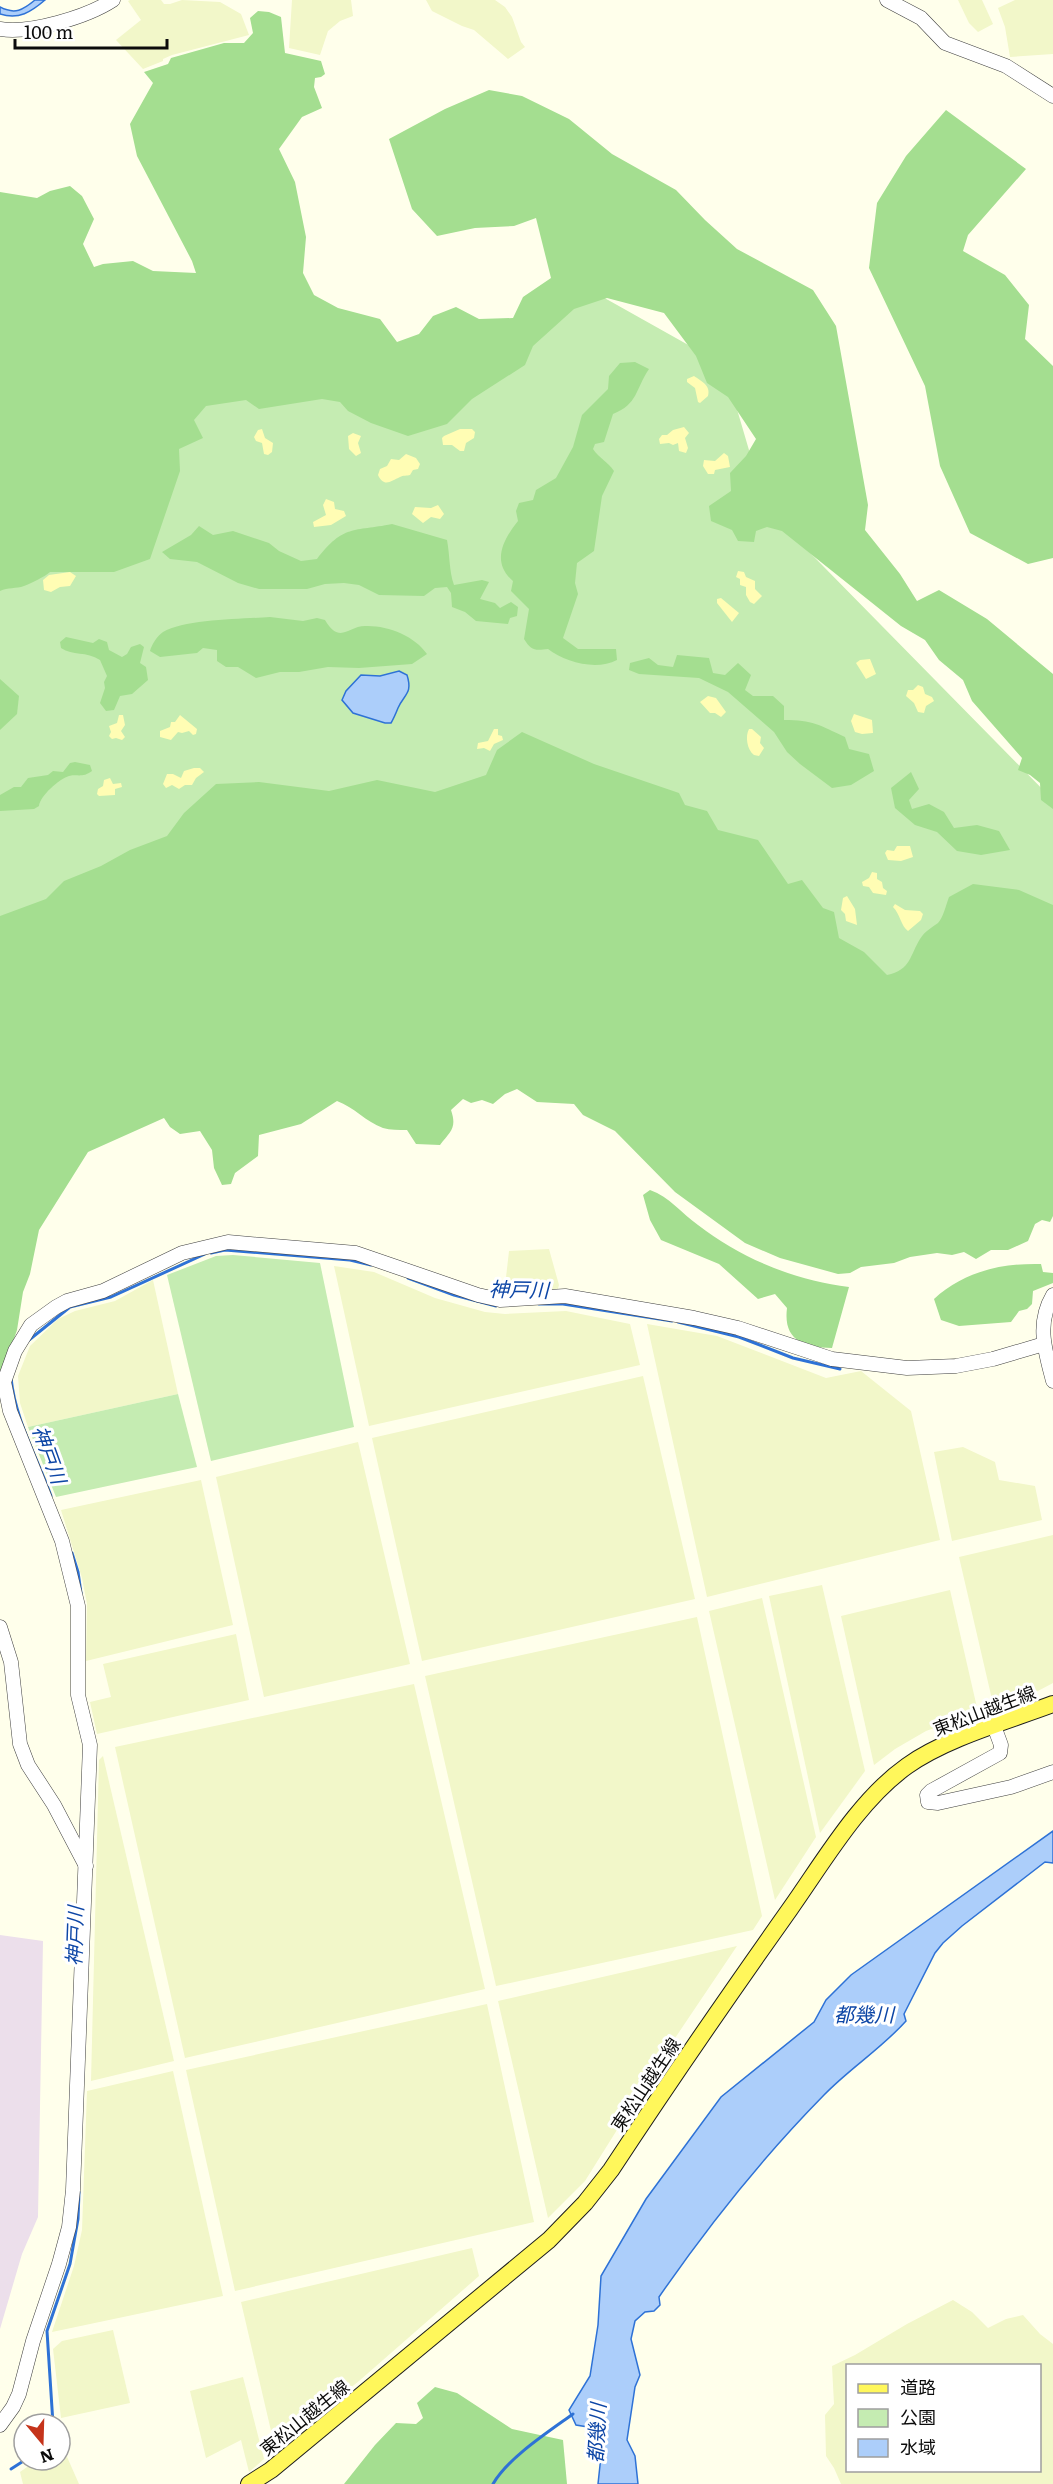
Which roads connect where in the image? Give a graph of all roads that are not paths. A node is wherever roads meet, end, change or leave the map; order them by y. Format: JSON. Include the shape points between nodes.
{"nodes":[{"id":1,"x":113,"y":0,"type":"edge"},
{"id":2,"x":887,"y":0,"type":"edge"},
{"id":3,"x":0,"y":29,"type":"edge"},
{"id":4,"x":1053,"y":96,"type":"edge"},
{"id":5,"x":1053,"y":1295,"type":"edge"},
{"id":6,"x":1044,"y":1344,"type":"junction"},
{"id":7,"x":1053,"y":1381,"type":"edge"},
{"id":8,"x":0,"y":1627,"type":"edge"},
{"id":9,"x":1053,"y":1704,"type":"edge"},
{"id":10,"x":994,"y":1726,"type":"junction"},
{"id":11,"x":1053,"y":1772,"type":"edge"},
{"id":12,"x":86,"y":1866,"type":"junction"},
{"id":13,"x":0,"y":2425,"type":"edge"},
{"id":14,"x":249,"y":2484,"type":"edge"}],
"edges":[{"from":1,"to":3,"type":"street","via":[[34,27]]},
{"from":2,"to":4,"type":"street","via":[[921,18],[945,43],[1006,66]]},
{"from":5,"to":6,"type":"street","via":[[1043,1318]]},
{"from":6,"to":7,"type":"street"},
{"from":6,"to":12,"type":"street","via":[[956,1366],[907,1368],[832,1359],[694,1318],[565,1296],[500,1300],[478,1296],[356,1253],[232,1243],[182,1253],[56,1307],[26,1332],[4,1382],[10,1412],[62,1541],[78,1606],[78,1695],[90,1745]]},
{"from":8,"to":12,"type":"street","via":[[11,1662],[20,1744]]},
{"from":9,"to":10,"type":"main road","name":"東松山越生線"},
{"from":10,"to":11,"type":"street","via":[[1000,1753],[931,1791],[926,1797],[928,1802],[1011,1787]]},
{"from":10,"to":14,"type":"main road","name":"東松山越生線","via":[[913,1761],[874,1795],[768,1938],[611,2170],[549,2240],[271,2470]]},
{"from":12,"to":13,"type":"street","via":[[69,2228],[19,2394]]}]}
